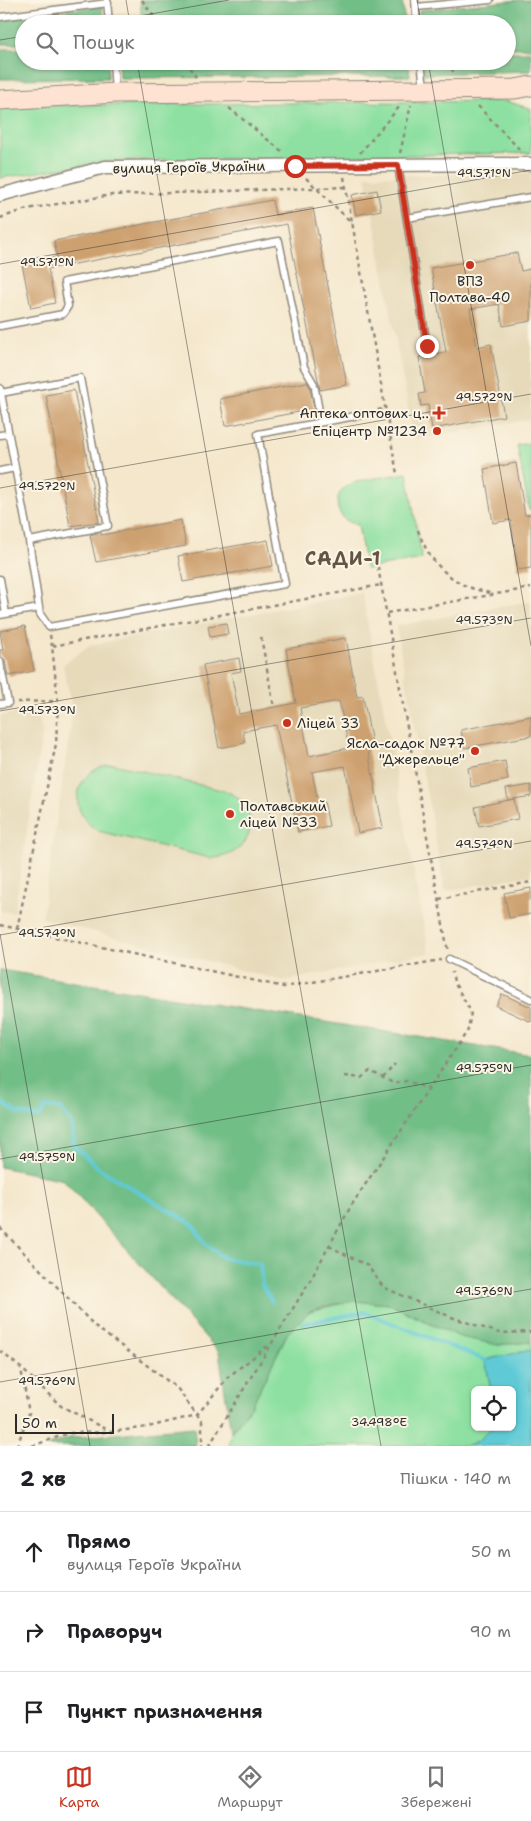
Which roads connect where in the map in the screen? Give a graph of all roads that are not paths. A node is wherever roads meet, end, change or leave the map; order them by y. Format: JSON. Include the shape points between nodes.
{"nodes":[{"id":1,"x":490,"y":0,"type":"edge"},
{"id":2,"x":107,"y":1,"type":"edge"},
{"id":3,"x":415,"y":4,"type":"edge"},
{"id":4,"x":108,"y":15,"type":"edge"},
{"id":5,"x":0,"y":17,"type":"edge"},
{"id":6,"x":114,"y":70,"type":"edge"},
{"id":7,"x":422,"y":70,"type":"edge"},
{"id":8,"x":424,"y":90,"type":"junction"},
{"id":9,"x":526,"y":90,"type":"edge"},
{"id":10,"x":116,"y":93,"type":"junction"},
{"id":11,"x":0,"y":100,"type":"edge"},
{"id":12,"x":531,"y":164,"type":"edge"},
{"id":13,"x":398,"y":165,"type":"junction"},
{"id":14,"x":0,"y":195,"type":"edge"},
{"id":15,"x":531,"y":197,"type":"edge"},
{"id":16,"x":407,"y":218,"type":"junction"},
{"id":17,"x":0,"y":326,"type":"edge"},
{"id":18,"x":427,"y":346,"type":"dead end"},
{"id":19,"x":0,"y":390,"type":"edge"},
{"id":20,"x":361,"y":415,"type":"road end"},
{"id":21,"x":321,"y":422,"type":"junction"},
{"id":22,"x":8,"y":434,"type":"junction"},
{"id":23,"x":0,"y":435,"type":"edge"},
{"id":24,"x":15,"y":468,"type":"junction"},
{"id":25,"x":0,"y":471,"type":"edge"},
{"id":26,"x":29,"y":541,"type":"junction"},
{"id":27,"x":0,"y":579,"type":"edge"},
{"id":28,"x":39,"y":608,"type":"junction"},
{"id":29,"x":3,"y":614,"type":"edge"},
{"id":30,"x":0,"y":661,"type":"edge"},
{"id":31,"x":0,"y":704,"type":"edge"},
{"id":32,"x":449,"y":958,"type":"road end"},
{"id":33,"x":531,"y":999,"type":"edge"}],
"edges":[{"from":1,"to":3,"type":"lane"},
{"from":2,"to":4,"type":"lane"},
{"from":2,"to":5,"type":"lane"},
{"from":6,"to":10,"type":"lane"},
{"from":7,"to":8,"type":"lane"},
{"from":8,"to":9,"type":"main road"},
{"from":8,"to":10,"type":"main road"},
{"from":10,"to":11,"type":"main road"},
{"from":12,"to":13,"type":"street","name":"вулиця Героїв України"},
{"from":13,"to":14,"type":"street","name":"вулиця Героїв України","via":[[105,168]]},
{"from":13,"to":16,"type":"lane"},
{"from":15,"to":16,"type":"lane"},
{"from":16,"to":18,"type":"lane"},
{"from":17,"to":21,"type":"lane","via":[[63,314],[68,306],[64,282],[279,241],[304,367],[314,386]]},
{"from":19,"to":22,"type":"lane"},
{"from":19,"to":26,"type":"lane","via":[[80,378],[108,526]]},
{"from":20,"to":21,"type":"lane"},
{"from":21,"to":28,"type":"lane","via":[[258,434],[285,584],[49,627]]},
{"from":22,"to":23,"type":"lane"},
{"from":22,"to":24,"type":"lane"},
{"from":24,"to":25,"type":"lane"},
{"from":24,"to":26,"type":"lane"},
{"from":26,"to":28,"type":"lane"},
{"from":27,"to":29,"type":"lane"},
{"from":28,"to":29,"type":"lane"},
{"from":30,"to":31,"type":"lane","via":[[8,703]]},
{"from":32,"to":33,"type":"lane"}]}
